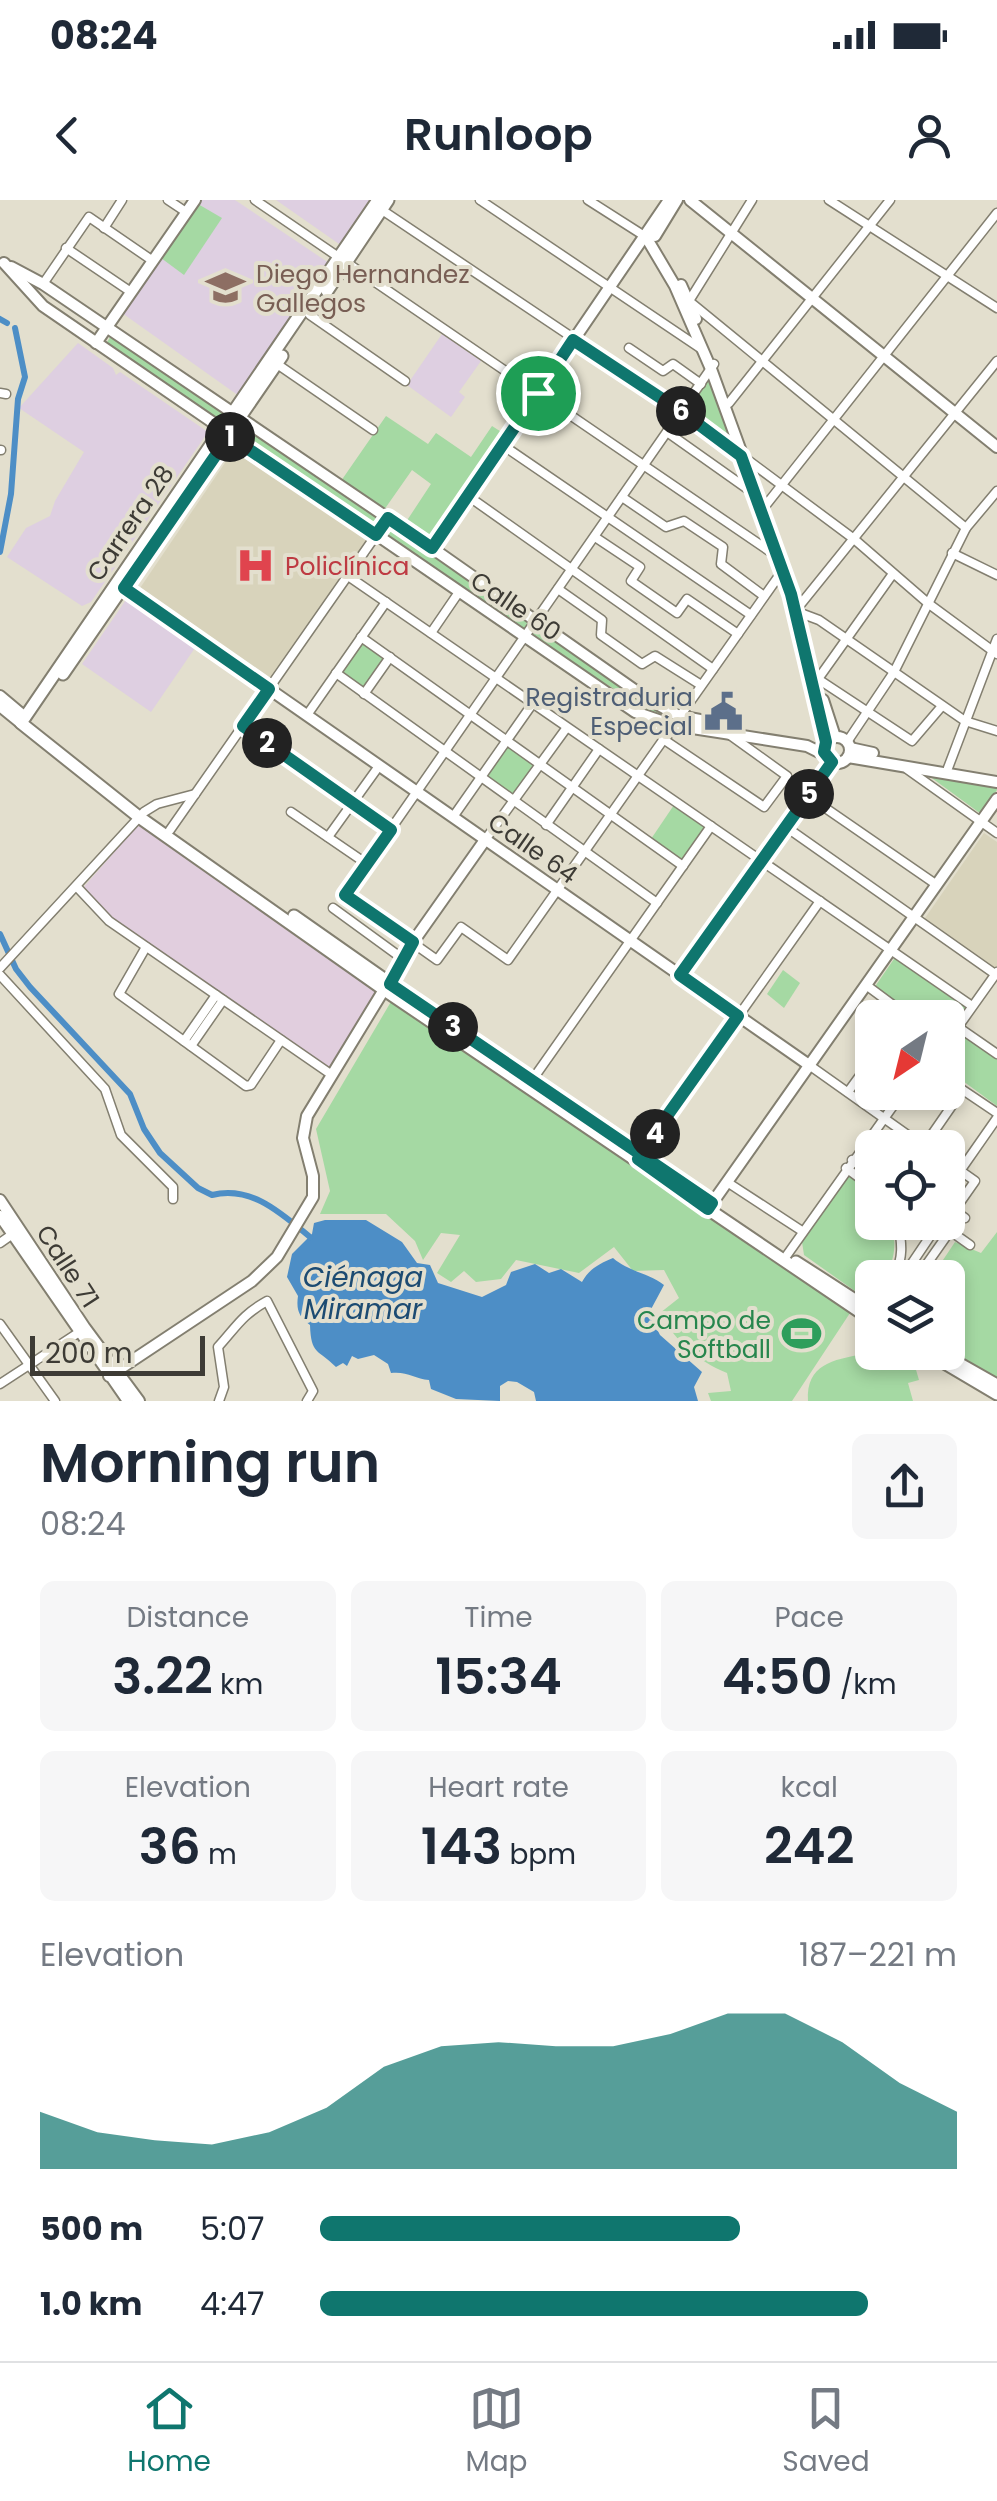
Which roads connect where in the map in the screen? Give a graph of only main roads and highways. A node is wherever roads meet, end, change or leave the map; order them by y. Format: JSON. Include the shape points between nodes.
{"nodes":[{"id":1,"x":383,"y":203,"type":"edge"},
{"id":2,"x":344,"y":261,"type":"junction"},
{"id":3,"x":237,"y":416,"type":"junction"},
{"id":4,"x":142,"y":814,"type":"junction"},
{"id":5,"x":388,"y":988,"type":"junction"},
{"id":6,"x":710,"y":1206,"type":"junction"},
{"id":7,"x":855,"y":1303,"type":"edge"},
{"id":8,"x":855,"y":1303,"type":"edge"},
{"id":9,"x":965,"y":1366,"type":"edge"},
{"id":10,"x":956,"y":1370,"type":"edge"},
{"id":11,"x":997,"y":1385,"type":"edge"},
{"id":12,"x":997,"y":1394,"type":"edge"}],
"edges":[{"from":1,"to":2,"type":"main road","name":"Carrera 28"},
{"from":2,"to":3,"type":"main road","name":"Carrera 28"},
{"from":2,"to":3,"type":"main road","name":"Carrera 28"},
{"from":3,"to":4,"type":"main road","name":"Carrera 28","via":[[26,722]]},
{"from":4,"to":5,"type":"main road"},
{"from":4,"to":5,"type":"main road"},
{"from":5,"to":6,"type":"main road"},
{"from":6,"to":7,"type":"main road"},
{"from":6,"to":8,"type":"main road"},
{"from":9,"to":11,"type":"main road"},
{"from":10,"to":12,"type":"main road"}]}
